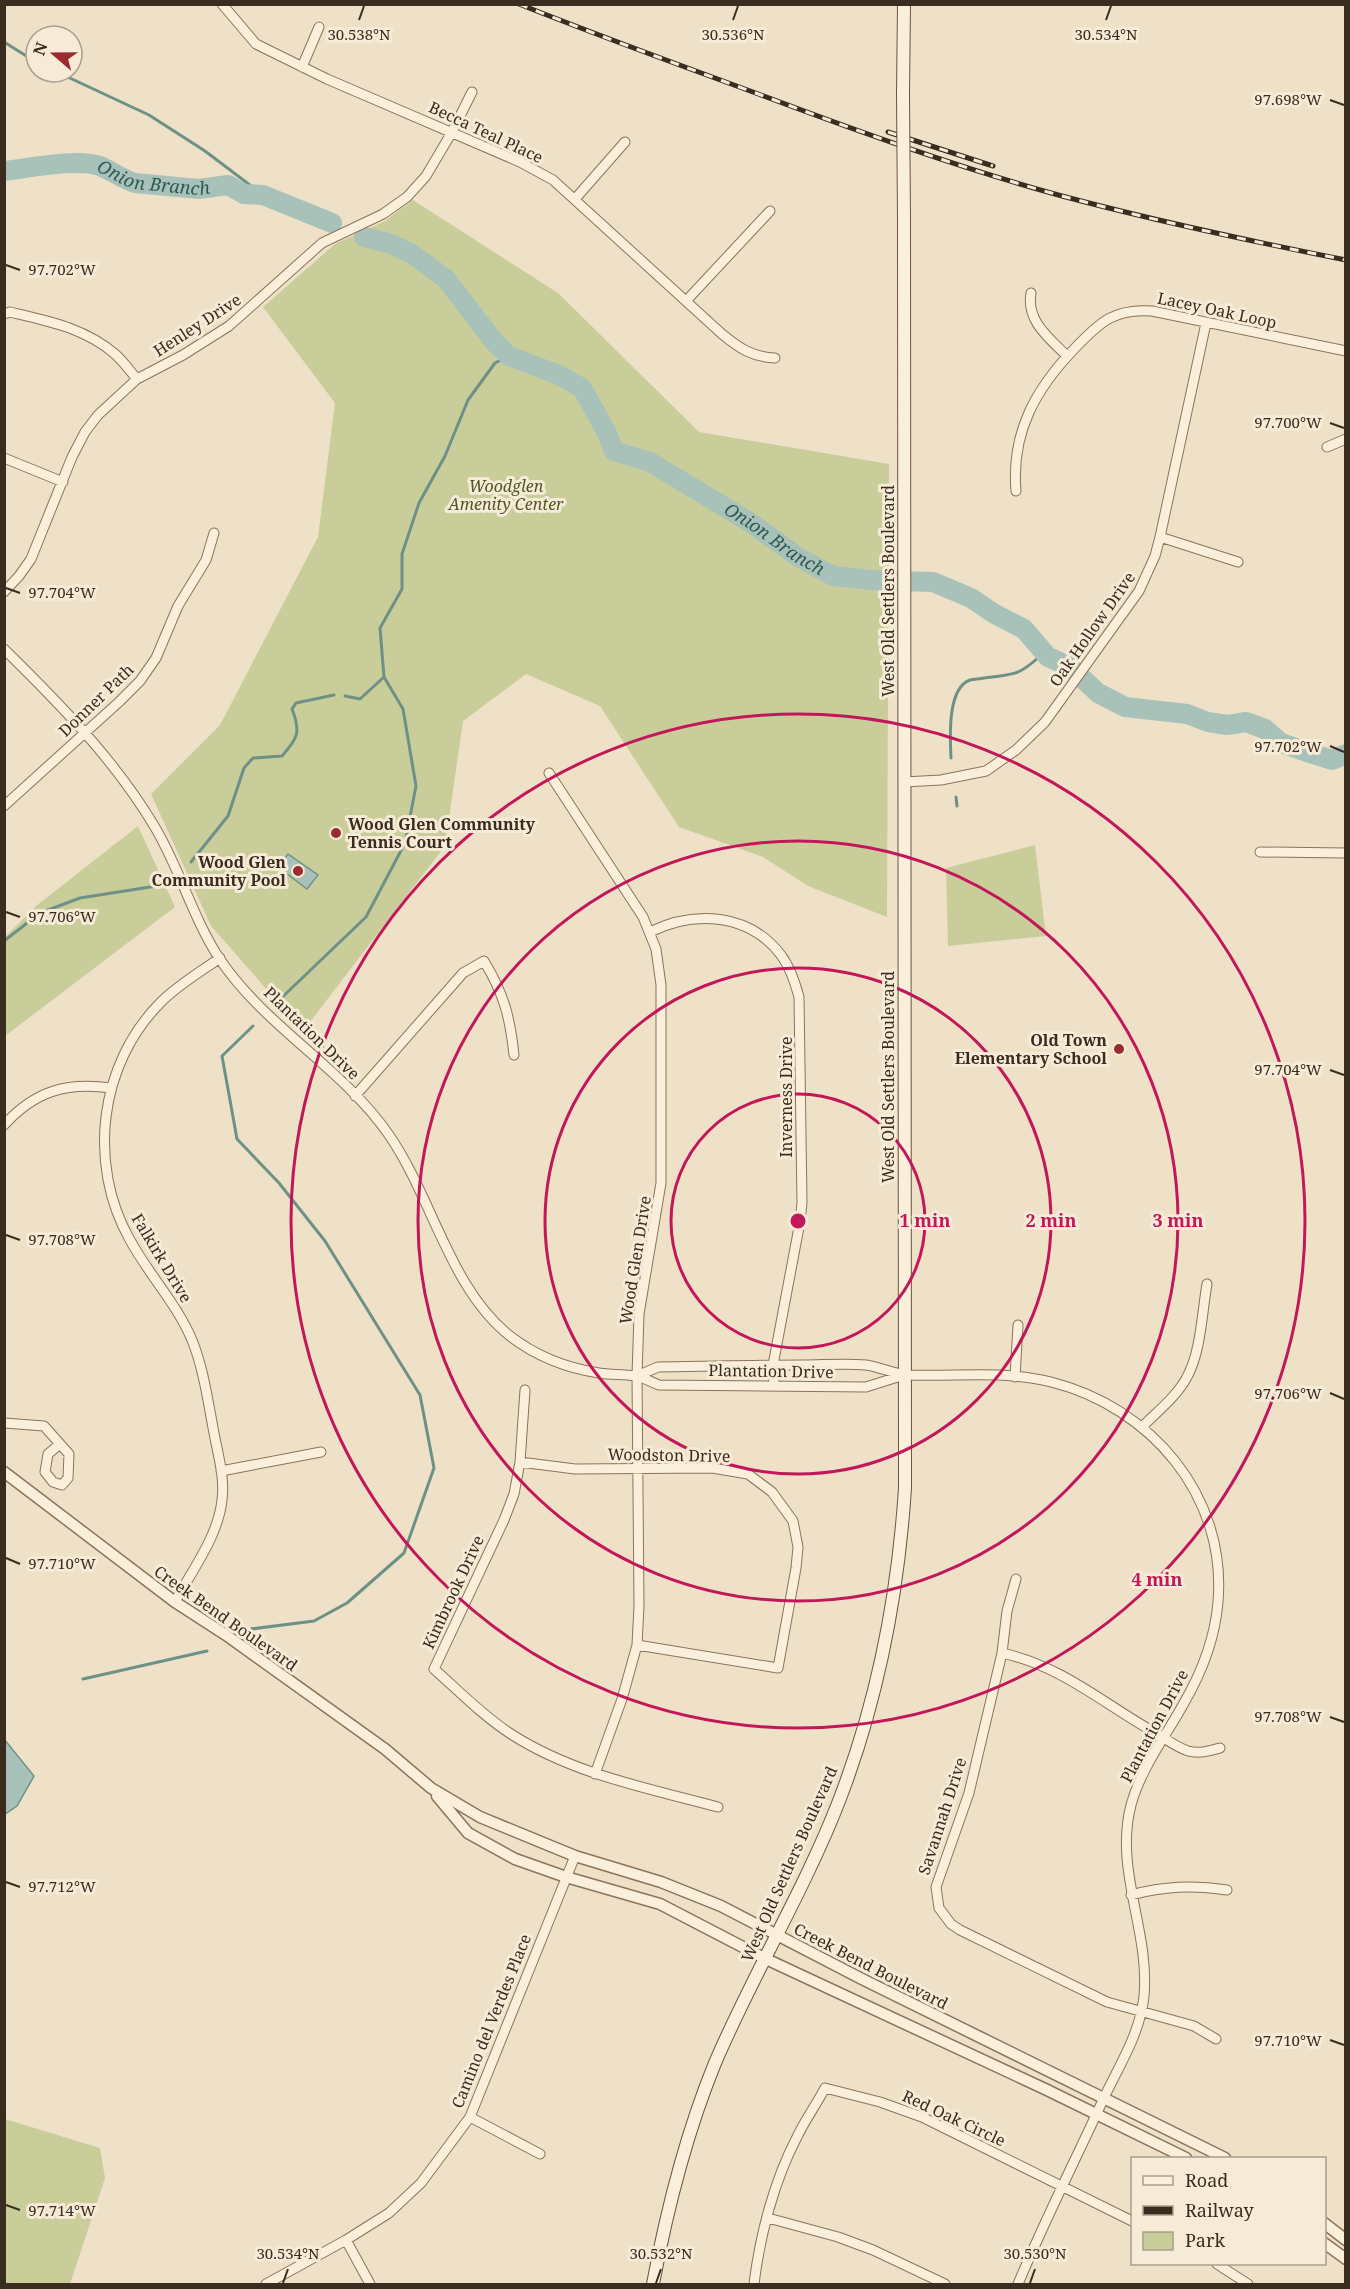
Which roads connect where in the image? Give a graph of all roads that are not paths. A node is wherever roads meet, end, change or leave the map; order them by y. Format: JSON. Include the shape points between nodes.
{"nodes":[{"id":1,"x":222,"y":4,"type":"edge"},
{"id":2,"x":904,"y":4,"type":"edge"},
{"id":3,"x":319,"y":27,"type":"dead end"},
{"id":4,"x":302,"y":67,"type":"junction"},
{"id":5,"x":472,"y":92,"type":"dead end"},
{"id":6,"x":452,"y":132,"type":"junction"},
{"id":7,"x":625,"y":142,"type":"dead end"},
{"id":8,"x":574,"y":199,"type":"junction"},
{"id":9,"x":770,"y":211,"type":"dead end"},
{"id":10,"x":1031,"y":293,"type":"dead end"},
{"id":11,"x":686,"y":301,"type":"junction"},
{"id":12,"x":4,"y":314,"type":"edge"},
{"id":13,"x":1206,"y":323,"type":"junction"},
{"id":14,"x":1346,"y":351,"type":"edge"},
{"id":15,"x":1067,"y":356,"type":"junction"},
{"id":16,"x":775,"y":358,"type":"dead end"},
{"id":17,"x":137,"y":379,"type":"junction"},
{"id":18,"x":1346,"y":439,"type":"edge"},
{"id":19,"x":1327,"y":447,"type":"dead end"},
{"id":20,"x":4,"y":458,"type":"edge"},
{"id":21,"x":63,"y":482,"type":"junction"},
{"id":22,"x":1016,"y":491,"type":"dead end"},
{"id":23,"x":214,"y":534,"type":"dead end"},
{"id":24,"x":1160,"y":537,"type":"junction"},
{"id":25,"x":1238,"y":562,"type":"dead end"},
{"id":26,"x":4,"y":592,"type":"edge"},
{"id":27,"x":4,"y":649,"type":"edge"},
{"id":28,"x":85,"y":732,"type":"junction"},
{"id":29,"x":549,"y":773,"type":"dead end"},
{"id":30,"x":904,"y":782,"type":"junction"},
{"id":31,"x":4,"y":806,"type":"edge"},
{"id":32,"x":1260,"y":852,"type":"dead end"},
{"id":33,"x":1346,"y":853,"type":"edge"},
{"id":34,"x":650,"y":932,"type":"junction"},
{"id":35,"x":220,"y":958,"type":"junction"},
{"id":36,"x":514,"y":1055,"type":"dead end"},
{"id":37,"x":111,"y":1088,"type":"junction"},
{"id":38,"x":355,"y":1096,"type":"junction"},
{"id":39,"x":4,"y":1125,"type":"edge"},
{"id":40,"x":1207,"y":1284,"type":"dead end"},
{"id":41,"x":1018,"y":1324,"type":"dead end"},
{"id":42,"x":773,"y":1365,"type":"junction"},
{"id":43,"x":904,"y":1375,"type":"junction"},
{"id":44,"x":637,"y":1376,"type":"junction"},
{"id":45,"x":1015,"y":1377,"type":"junction"},
{"id":46,"x":774,"y":1386,"type":"junction"},
{"id":47,"x":525,"y":1390,"type":"dead end"},
{"id":48,"x":4,"y":1423,"type":"edge"},
{"id":49,"x":1143,"y":1426,"type":"junction"},
{"id":50,"x":60,"y":1444,"type":"dead end"},
{"id":51,"x":321,"y":1452,"type":"dead end"},
{"id":52,"x":520,"y":1462,"type":"junction"},
{"id":53,"x":638,"y":1469,"type":"junction"},
{"id":54,"x":221,"y":1471,"type":"junction"},
{"id":55,"x":4,"y":1472,"type":"edge"},
{"id":56,"x":1016,"y":1580,"type":"dead end"},
{"id":57,"x":175,"y":1602,"type":"junction"},
{"id":58,"x":637,"y":1645,"type":"junction"},
{"id":59,"x":1002,"y":1653,"type":"junction"},
{"id":60,"x":1164,"y":1737,"type":"junction"},
{"id":61,"x":1220,"y":1748,"type":"dead end"},
{"id":62,"x":595,"y":1774,"type":"junction"},
{"id":63,"x":431,"y":1788,"type":"junction"},
{"id":64,"x":718,"y":1807,"type":"dead end"},
{"id":65,"x":575,"y":1856,"type":"junction"},
{"id":66,"x":566,"y":1877,"type":"junction"},
{"id":67,"x":1227,"y":1890,"type":"dead end"},
{"id":68,"x":1131,"y":1895,"type":"junction"},
{"id":69,"x":778,"y":1935,"type":"junction"},
{"id":70,"x":766,"y":1959,"type":"junction"},
{"id":71,"x":1141,"y":2013,"type":"junction"},
{"id":72,"x":1216,"y":2039,"type":"dead end"},
{"id":73,"x":1103,"y":2100,"type":"junction"},
{"id":74,"x":1097,"y":2114,"type":"junction"},
{"id":75,"x":470,"y":2117,"type":"junction"},
{"id":76,"x":540,"y":2154,"type":"dead end"},
{"id":77,"x":1184,"y":2157,"type":"edge"},
{"id":78,"x":1223,"y":2157,"type":"edge"},
{"id":79,"x":1061,"y":2186,"type":"junction"},
{"id":80,"x":768,"y":2218,"type":"junction"},
{"id":81,"x":1131,"y":2221,"type":"edge"},
{"id":82,"x":1326,"y":2225,"type":"edge"},
{"id":83,"x":346,"y":2240,"type":"junction"},
{"id":84,"x":1346,"y":2240,"type":"edge"},
{"id":85,"x":1326,"y":2244,"type":"edge"},
{"id":86,"x":1346,"y":2259,"type":"edge"},
{"id":87,"x":1219,"y":2265,"type":"edge"},
{"id":88,"x":266,"y":2284,"type":"edge"},
{"id":89,"x":370,"y":2284,"type":"edge"},
{"id":90,"x":653,"y":2284,"type":"edge"},
{"id":91,"x":754,"y":2284,"type":"edge"},
{"id":92,"x":945,"y":2284,"type":"edge"},
{"id":93,"x":1018,"y":2284,"type":"edge"},
{"id":94,"x":1248,"y":2284,"type":"edge"}],
"edges":[{"from":1,"to":4,"type":"street","name":"Becca Teal Place","via":[[256,44]]},
{"from":2,"to":30,"type":"main road","name":"West Old Settlers Boulevard","bridge":true},
{"from":3,"to":4,"type":"street"},
{"from":4,"to":6,"type":"street","name":"Becca Teal Place"},
{"from":5,"to":6,"type":"street","name":"Henley Drive"},
{"from":6,"to":8,"type":"street","name":"Becca Teal Place","via":[[553,180]]},
{"from":6,"to":17,"type":"street","name":"Henley Drive","via":[[426,176],[406,197],[383,214],[322,243],[229,326]]},
{"from":7,"to":8,"type":"street"},
{"from":8,"to":11,"type":"street","name":"Becca Teal Place"},
{"from":9,"to":11,"type":"street"},
{"from":10,"to":15,"type":"street","via":[[1035,322]]},
{"from":11,"to":16,"type":"street","name":"Becca Teal Place","via":[[747,352]]},
{"from":12,"to":17,"type":"street","via":[[52,321],[90,336],[117,355]]},
{"from":13,"to":14,"type":"street","name":"Lacey Oak Loop"},
{"from":13,"to":15,"type":"street","name":"Lacey Oak Loop","via":[[1152,311],[1125,312],[1100,323]]},
{"from":13,"to":24,"type":"street","name":"Oak Hollow Drive"},
{"from":15,"to":22,"type":"street","name":"Lacey Oak Loop","via":[[1048,378],[1029,411],[1016,465]]},
{"from":17,"to":21,"type":"street","name":"Henley Drive","via":[[98,415]]},
{"from":18,"to":19,"type":"street"},
{"from":20,"to":21,"type":"street"},
{"from":21,"to":26,"type":"street","name":"Henley Drive","via":[[31,559]]},
{"from":23,"to":28,"type":"street","name":"Donner Path","via":[[206,560],[178,606],[156,658],[140,681]]},
{"from":24,"to":25,"type":"street"},
{"from":24,"to":30,"type":"street","name":"Oak Hollow Drive","via":[[1139,591],[1045,722],[1016,750],[986,771]]},
{"from":27,"to":28,"type":"street","name":"Plantation Drive"},
{"from":28,"to":31,"type":"street","name":"Donner Path"},
{"from":28,"to":35,"type":"street","name":"Plantation Drive","via":[[156,829]]},
{"from":29,"to":34,"type":"street","name":"Wood Glen Drive"},
{"from":30,"to":43,"type":"main road","name":"West Old Settlers Boulevard"},
{"from":32,"to":33,"type":"street"},
{"from":34,"to":42,"type":"street","name":"Inverness Drive","via":[[666,924],[705,917],[743,925],[780,954],[797,988],[801,1007],[802,1203]]},
{"from":34,"to":44,"type":"street","name":"Wood Glen Drive","via":[[661,985],[661,1183],[639,1314]]},
{"from":35,"to":37,"type":"street","name":"Falkirk Drive","via":[[176,989],[149,1015],[127,1047]]},
{"from":35,"to":38,"type":"street","name":"Plantation Drive","via":[[284,1031]]},
{"from":36,"to":38,"type":"street","via":[[511,1020],[484,961],[463,973]]},
{"from":37,"to":39,"type":"street","via":[[80,1086],[53,1090],[22,1107]]},
{"from":37,"to":54,"type":"street","name":"Falkirk Drive","via":[[104,1133],[109,1187],[129,1240],[195,1347]]},
{"from":38,"to":44,"type":"street","name":"Plantation Drive","via":[[396,1146],[462,1277],[494,1322],[523,1345],[564,1365]]},
{"from":40,"to":49,"type":"street","via":[[1188,1376]]},
{"from":41,"to":45,"type":"street"},
{"from":42,"to":43,"type":"street","name":"Plantation Drive","via":[[866,1365]]},
{"from":42,"to":44,"type":"street","name":"Plantation Drive","via":[[658,1367]]},
{"from":42,"to":46,"type":"street","name":"Inverness Drive"},
{"from":43,"to":45,"type":"street","name":"Plantation Drive"},
{"from":43,"to":46,"type":"street","name":"Plantation Drive","via":[[866,1387]]},
{"from":43,"to":69,"type":"main road","name":"West Old Settlers Boulevard","via":[[905,1488],[889,1628],[874,1692],[842,1793]]},
{"from":44,"to":46,"type":"street","name":"Plantation Drive","via":[[659,1385]]},
{"from":44,"to":53,"type":"street","name":"Wood Glen Drive"},
{"from":45,"to":49,"type":"street","name":"Plantation Drive","via":[[1051,1382],[1089,1395]]},
{"from":47,"to":52,"type":"street","name":"Kimbrook Drive"},
{"from":48,"to":50,"type":"street","via":[[44,1426]]},
{"from":49,"to":60,"type":"street","name":"Plantation Drive","via":[[1190,1482],[1205,1514],[1217,1566],[1218,1601],[1208,1652]]},
{"from":51,"to":54,"type":"street"},
{"from":52,"to":53,"type":"street","name":"Woodston Drive","via":[[575,1469]]},
{"from":52,"to":62,"type":"street","name":"Kimbrook Drive","via":[[504,1520],[434,1669],[509,1733],[560,1761]]},
{"from":53,"to":58,"type":"street","name":"Wood Glen Drive"},
{"from":53,"to":58,"type":"street","name":"Woodston Drive","via":[[712,1468],[748,1474],[772,1492],[793,1521],[798,1547],[778,1668]]},
{"from":54,"to":57,"type":"street","name":"Falkirk Drive","via":[[219,1517]]},
{"from":55,"to":57,"type":"street","name":"Creek Bend Boulevard"},
{"from":56,"to":59,"type":"street","name":"Savannah Drive"},
{"from":57,"to":63,"type":"street","name":"Creek Bend Boulevard","via":[[385,1749]]},
{"from":58,"to":62,"type":"street","name":"Wood Glen Drive"},
{"from":59,"to":60,"type":"street","via":[[1064,1675]]},
{"from":59,"to":71,"type":"street","name":"Savannah Drive","via":[[969,1793],[936,1887],[939,1908],[960,1930],[1107,2002]]},
{"from":60,"to":61,"type":"street","via":[[1189,1751]]},
{"from":60,"to":68,"type":"street","name":"Plantation Drive","via":[[1130,1808],[1126,1856]]},
{"from":62,"to":64,"type":"street","name":"Kimbrook Drive"},
{"from":63,"to":65,"type":"street","name":"Creek Bend Boulevard","via":[[480,1817]]},
{"from":63,"to":66,"type":"street","name":"Creek Bend Boulevard","via":[[468,1833],[515,1859]]},
{"from":65,"to":66,"type":"street","name":"Camino del Verdes Place"},
{"from":65,"to":69,"type":"street","name":"Creek Bend Boulevard","via":[[661,1882],[722,1906]]},
{"from":66,"to":70,"type":"street","name":"Creek Bend Boulevard","via":[[660,1904]]},
{"from":66,"to":75,"type":"street","name":"Camino del Verdes Place"},
{"from":67,"to":68,"type":"street","via":[[1175,1887]]},
{"from":68,"to":71,"type":"street","name":"Plantation Drive","via":[[1144,1968]]},
{"from":69,"to":70,"type":"main road","name":"West Old Settlers Boulevard"},
{"from":69,"to":73,"type":"street","name":"Creek Bend Boulevard"},
{"from":70,"to":74,"type":"street","name":"Creek Bend Boulevard"},
{"from":70,"to":90,"type":"main road","name":"West Old Settlers Boulevard","via":[[696,2113],[671,2198]]},
{"from":71,"to":72,"type":"street","name":"Savannah Drive","via":[[1194,2026]]},
{"from":71,"to":73,"type":"street","name":"Plantation Drive","via":[[1131,2046]]},
{"from":73,"to":74,"type":"street","name":"Plantation Drive"},
{"from":73,"to":78,"type":"street","name":"Creek Bend Boulevard"},
{"from":74,"to":77,"type":"street","name":"Creek Bend Boulevard"},
{"from":74,"to":79,"type":"street","name":"Plantation Drive"},
{"from":75,"to":76,"type":"street"},
{"from":75,"to":83,"type":"street","name":"Camino del Verdes Place","via":[[421,2183],[389,2213]]},
{"from":79,"to":80,"type":"street","name":"Red Oak Circle","via":[[905,2110],[825,2088],[796,2137]]},
{"from":79,"to":81,"type":"street"},
{"from":79,"to":93,"type":"street","name":"Plantation Drive"},
{"from":80,"to":91,"type":"street","name":"Red Oak Circle"},
{"from":80,"to":92,"type":"street","via":[[855,2243]]},
{"from":82,"to":84,"type":"street"},
{"from":83,"to":88,"type":"street","name":"Camino del Verdes Place"},
{"from":83,"to":89,"type":"street"},
{"from":85,"to":86,"type":"street"},
{"from":87,"to":94,"type":"street"}]}
